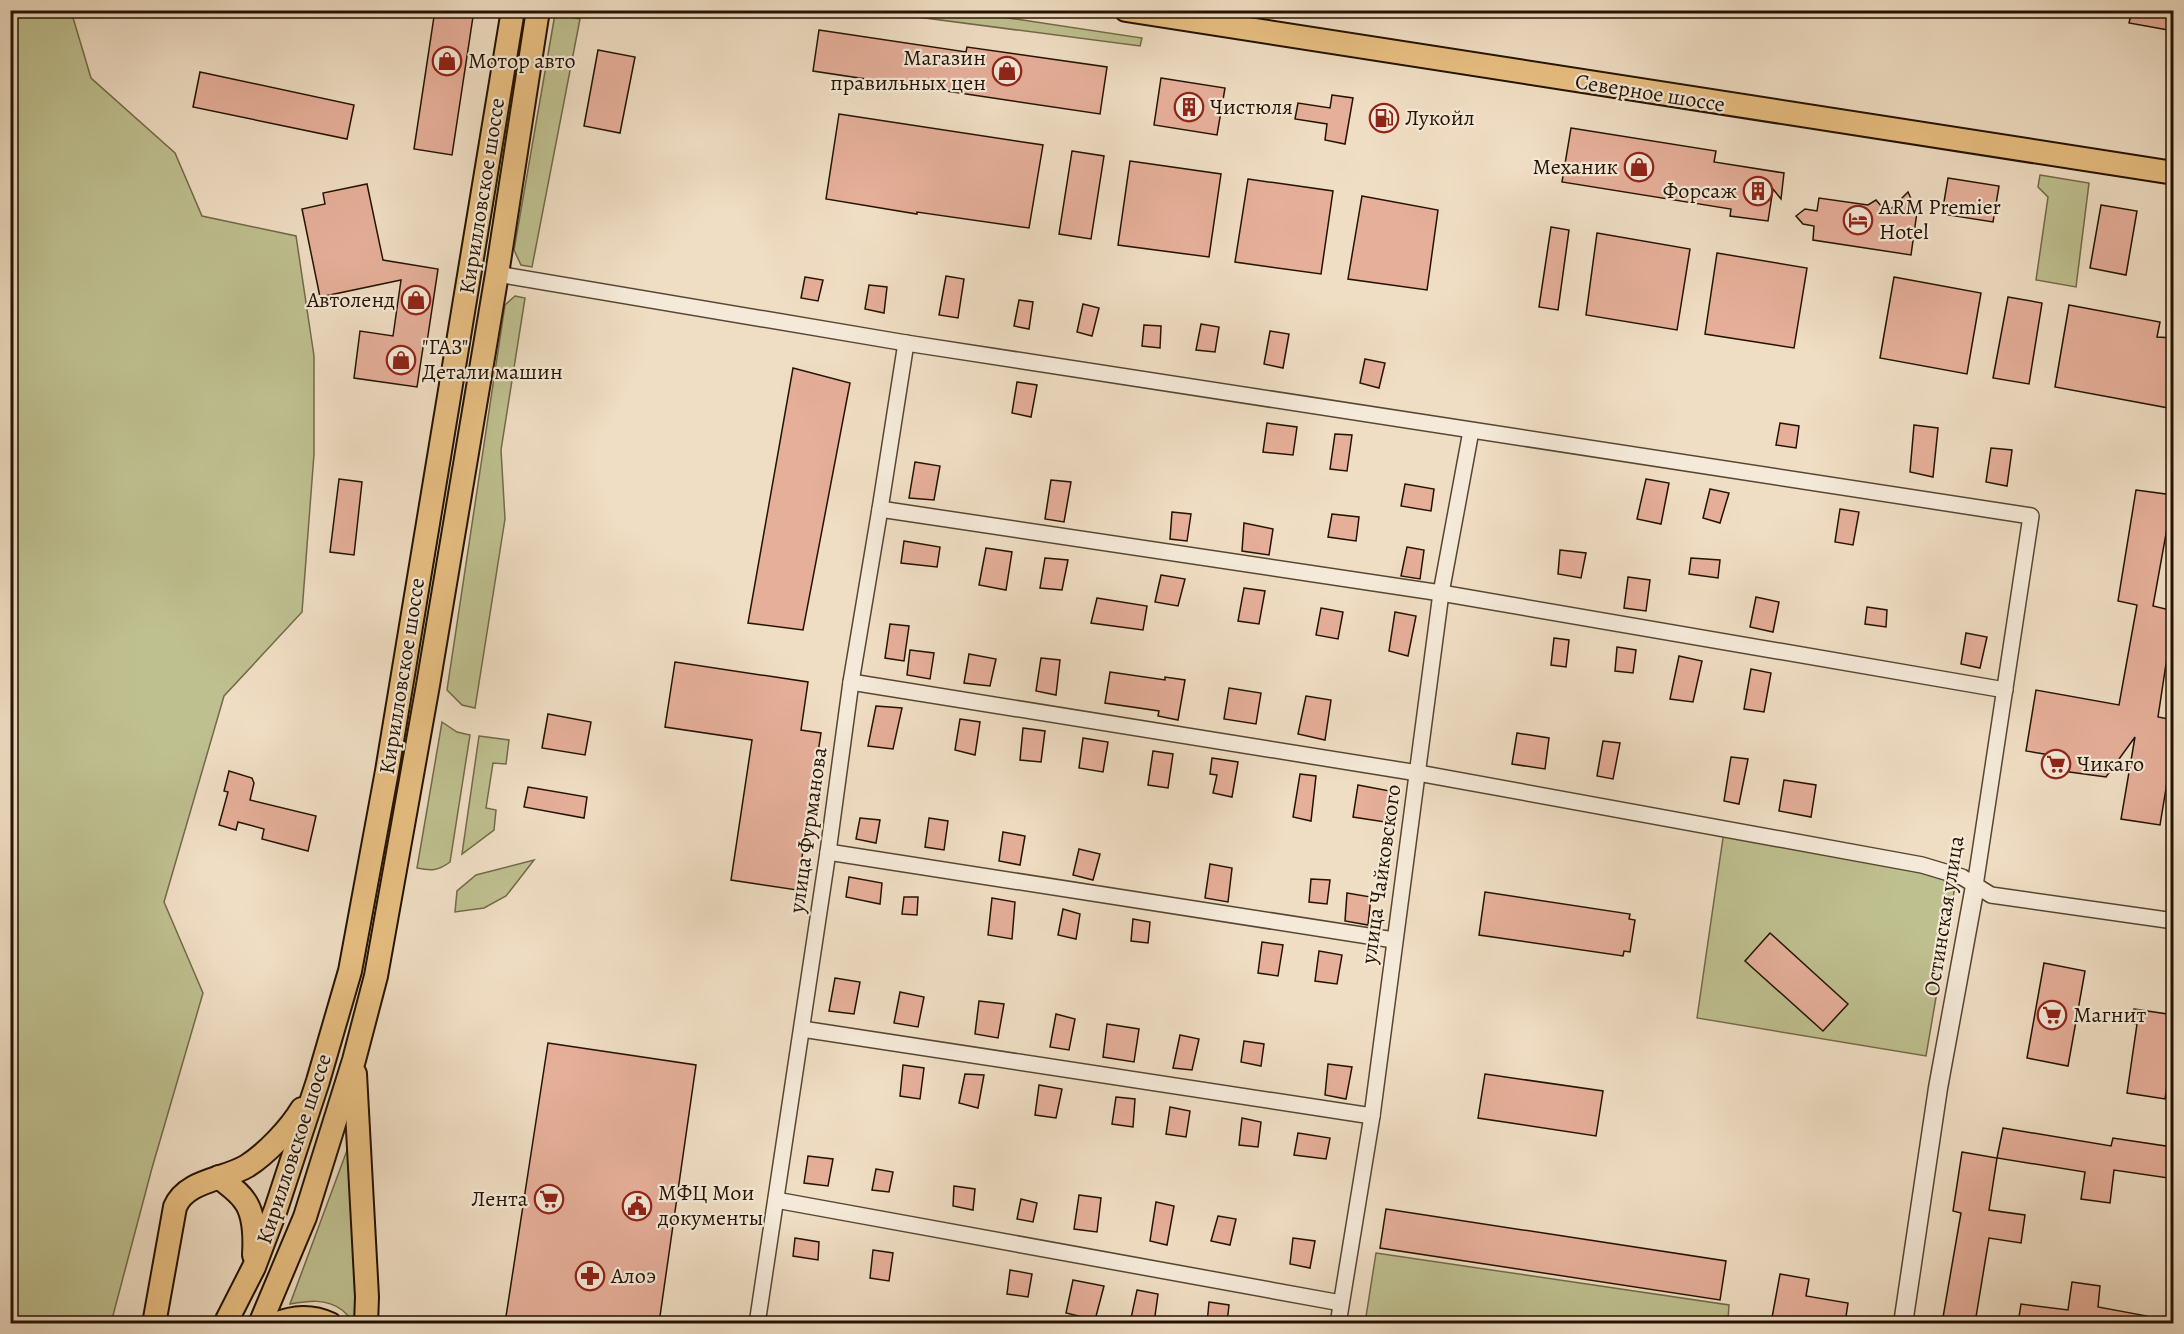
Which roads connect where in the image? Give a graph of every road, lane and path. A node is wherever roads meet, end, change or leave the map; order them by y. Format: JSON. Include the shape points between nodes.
{"nodes":[{"id":1,"x":513,"y":10,"type":"edge"},
{"id":2,"x":538,"y":10,"type":"edge"},
{"id":3,"x":1126,"y":10,"type":"edge"},
{"id":4,"x":2174,"y":173,"type":"edge"},
{"id":5,"x":497,"y":274,"type":"junction"},
{"id":6,"x":906,"y":343,"type":"junction"},
{"id":7,"x":1471,"y":431,"type":"junction"},
{"id":8,"x":880,"y":509,"type":"junction"},
{"id":9,"x":1441,"y":593,"type":"junction"},
{"id":10,"x":851,"y":682,"type":"junction"},
{"id":11,"x":2006,"y":690,"type":"junction"},
{"id":12,"x":1418,"y":773,"type":"junction"},
{"id":13,"x":828,"y":852,"type":"junction"},
{"id":14,"x":1975,"y":886,"type":"junction"},
{"id":15,"x":2174,"y":921,"type":"edge"},
{"id":16,"x":1394,"y":940,"type":"junction"},
{"id":17,"x":802,"y":1029,"type":"junction"},
{"id":18,"x":354,"y":1060,"type":"junction"},
{"id":19,"x":318,"y":1081,"type":"junction"},
{"id":20,"x":1372,"y":1116,"type":"junction"},
{"id":21,"x":219,"y":1178,"type":"junction"},
{"id":22,"x":776,"y":1200,"type":"junction"},
{"id":23,"x":254,"y":1267,"type":"junction"},
{"id":24,"x":1341,"y":1303,"type":"junction"},
{"id":25,"x":154,"y":1323,"type":"edge"},
{"id":26,"x":225,"y":1323,"type":"edge"},
{"id":27,"x":260,"y":1323,"type":"edge"},
{"id":28,"x":275,"y":1323,"type":"edge"},
{"id":29,"x":330,"y":1323,"type":"edge"},
{"id":30,"x":366,"y":1323,"type":"edge"},
{"id":31,"x":757,"y":1323,"type":"edge"},
{"id":32,"x":1338,"y":1323,"type":"edge"},
{"id":33,"x":1903,"y":1323,"type":"edge"}],
"edges":[{"from":1,"to":19,"type":"main road","name":"Кирилловское шоссе","via":[[383,793],[350,971]]},
{"from":2,"to":5,"type":"main road","name":"Кирилловское шоссе"},
{"from":3,"to":4,"type":"main road","name":"Северное шоссе"},
{"from":5,"to":6,"type":"street"},
{"from":5,"to":18,"type":"main road","name":"Кирилловское шоссе","via":[[376,976]]},
{"from":6,"to":7,"type":"street"},
{"from":6,"to":8,"type":"street","name":"улица Фурманова"},
{"from":7,"to":9,"type":"street","name":"улица Чайковского"},
{"from":7,"to":11,"type":"street","name":"Остинская улица","via":[[2031,516]]},
{"from":8,"to":9,"type":"street"},
{"from":8,"to":10,"type":"street","name":"улица Фурманова"},
{"from":9,"to":11,"type":"street"},
{"from":9,"to":12,"type":"street","name":"улица Чайковского"},
{"from":10,"to":12,"type":"street"},
{"from":10,"to":13,"type":"street","name":"улица Фурманова"},
{"from":11,"to":14,"type":"street","name":"Остинская улица"},
{"from":12,"to":14,"type":"street","via":[[1922,865],[1962,877]]},
{"from":12,"to":16,"type":"street","name":"улица Чайковского"},
{"from":13,"to":16,"type":"street"},
{"from":13,"to":17,"type":"street","name":"улица Фурманова"},
{"from":14,"to":15,"type":"street","via":[[1990,896]]},
{"from":14,"to":33,"type":"street","name":"Остинская улица","via":[[1938,1088]]},
{"from":16,"to":20,"type":"street","name":"улица Чайковского"},
{"from":17,"to":20,"type":"street"},
{"from":17,"to":22,"type":"street","name":"улица Фурманова"},
{"from":18,"to":27,"type":"main road","name":"Кирилловское шоссе","via":[[305,1217]]},
{"from":18,"to":30,"type":"main road"},
{"from":19,"to":21,"type":"main road","via":[[282,1136],[246,1166]]},
{"from":19,"to":23,"type":"main road","name":"Кирилловское шоссе"},
{"from":20,"to":24,"type":"street","name":"улица Чайковского"},
{"from":21,"to":23,"type":"main road","via":[[245,1200],[255,1238]]},
{"from":21,"to":25,"type":"main road","via":[[184,1192],[177,1201]]},
{"from":22,"to":24,"type":"street"},
{"from":22,"to":31,"type":"street","name":"улица Фурманова"},
{"from":23,"to":26,"type":"main road","name":"Кирилловское шоссе"},
{"from":24,"to":32,"type":"street","name":"улица Чайковского"},
{"from":28,"to":29,"type":"main road","via":[[305,1317]]}]}
